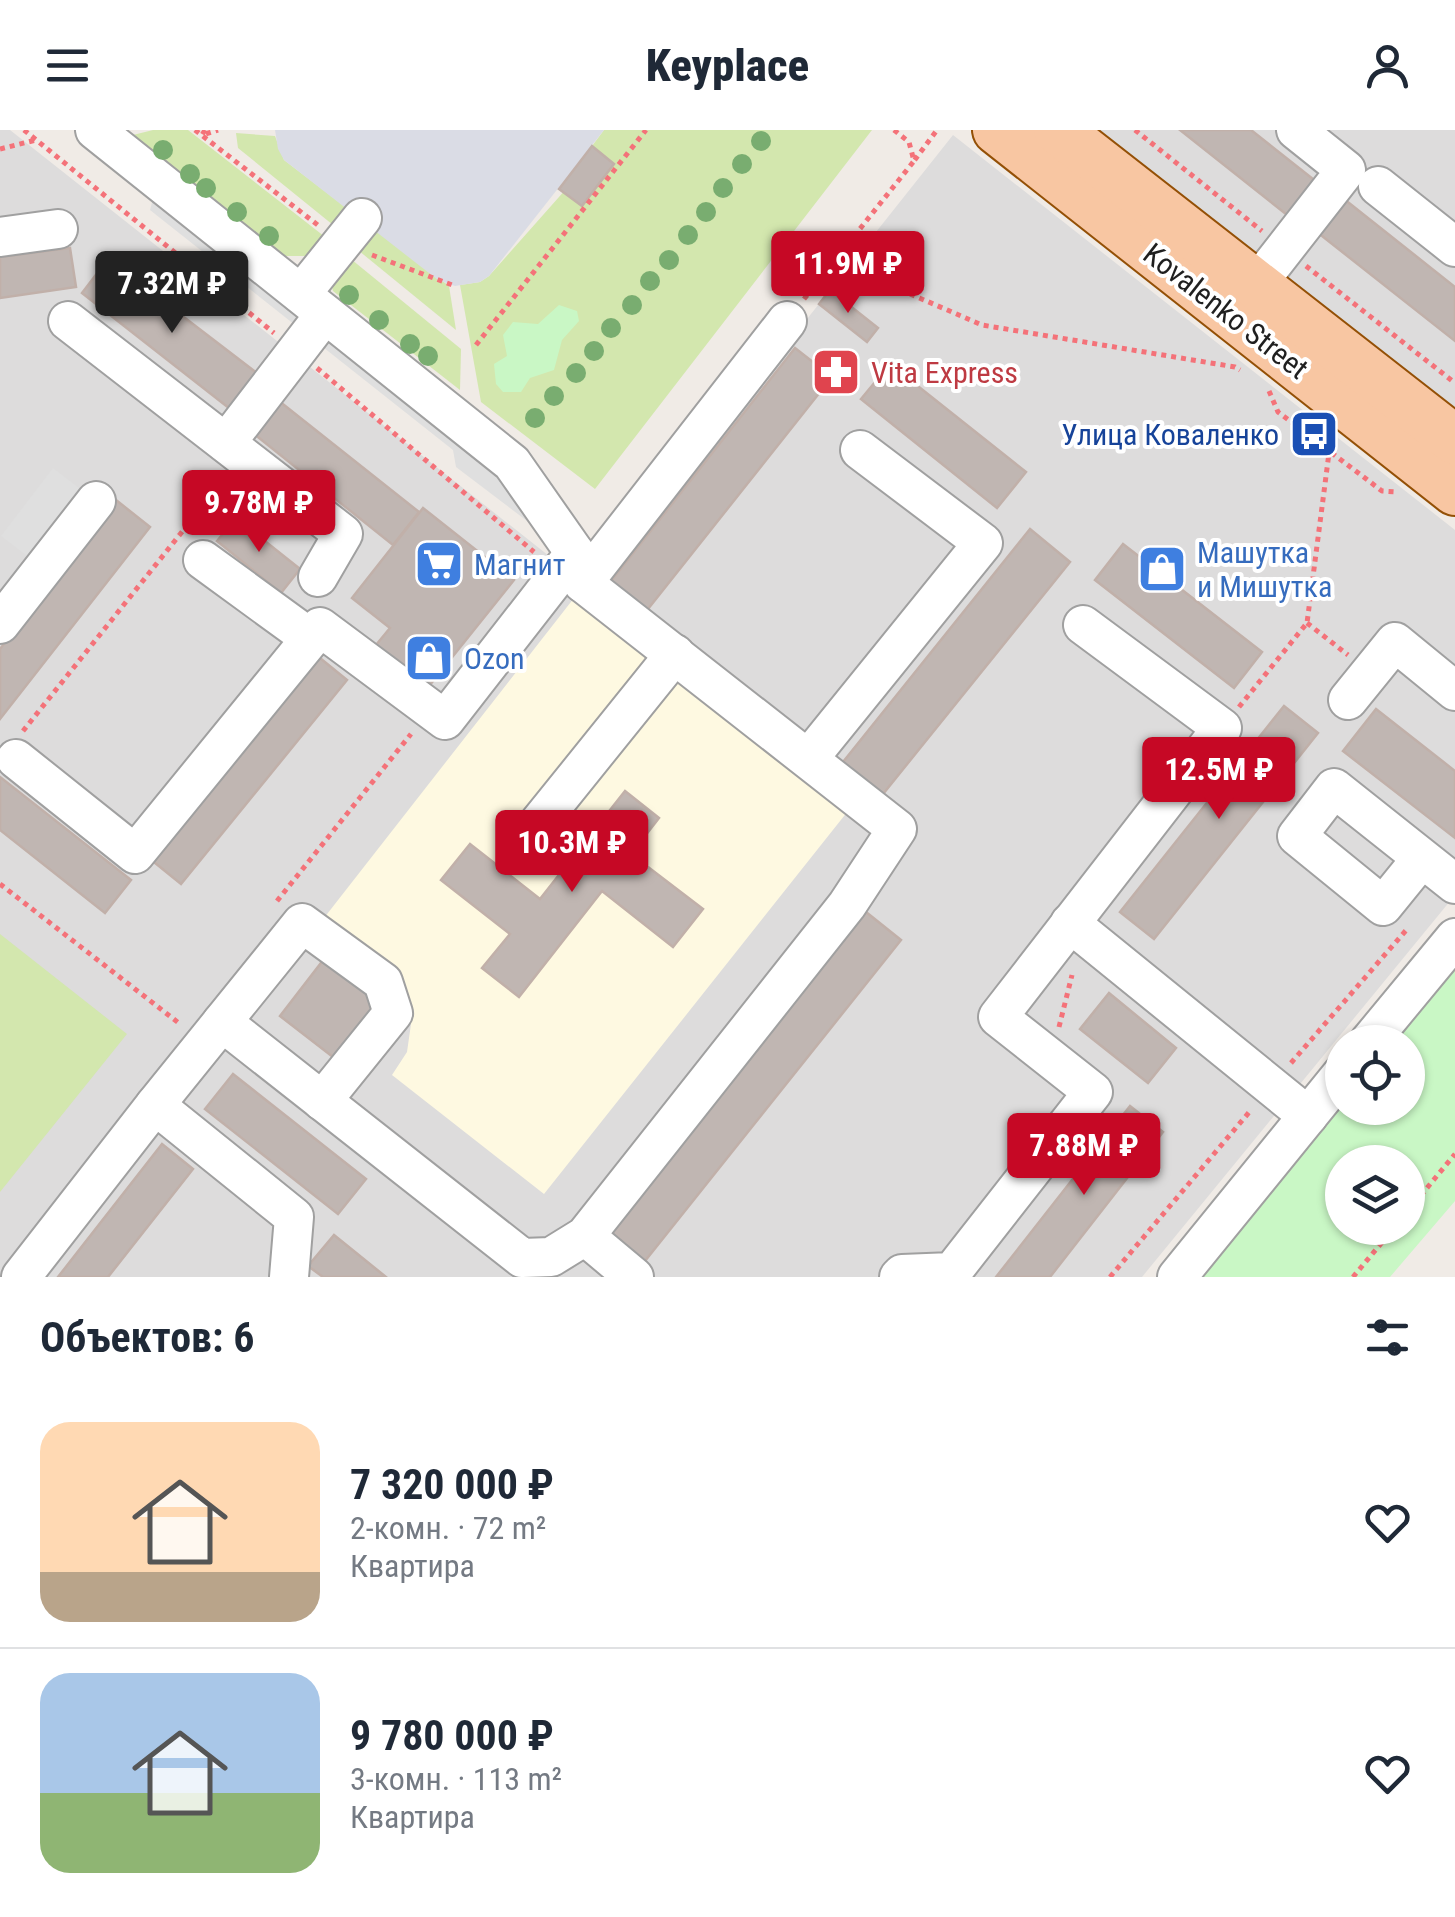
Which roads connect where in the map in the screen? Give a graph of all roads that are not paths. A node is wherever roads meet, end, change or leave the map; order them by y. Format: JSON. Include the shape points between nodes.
{"nodes":[{"id":1,"x":94,"y":130,"type":"edge"},
{"id":2,"x":997,"y":130,"type":"edge"},
{"id":3,"x":1058,"y":130,"type":"edge"},
{"id":4,"x":1296,"y":130,"type":"edge"},
{"id":5,"x":1378,"y":186,"type":"dead end"},
{"id":6,"x":362,"y":218,"type":"dead end"},
{"id":7,"x":58,"y":229,"type":"dead end"},
{"id":8,"x":0,"y":237,"type":"edge"},
{"id":9,"x":1455,"y":247,"type":"edge"},
{"id":10,"x":1256,"y":284,"type":"junction"},
{"id":11,"x":313,"y":304,"type":"junction"},
{"id":12,"x":68,"y":321,"type":"dead end"},
{"id":13,"x":787,"y":321,"type":"road end"},
{"id":14,"x":1455,"y":440,"type":"edge"},
{"id":15,"x":234,"y":450,"type":"junction"},
{"id":16,"x":860,"y":450,"type":"dead end"},
{"id":17,"x":1455,"y":491,"type":"edge"},
{"id":18,"x":96,"y":501,"type":"dead end"},
{"id":19,"x":203,"y":560,"type":"dead end"},
{"id":20,"x":566,"y":564,"type":"junction"},
{"id":21,"x":318,"y":577,"type":"dead end"},
{"id":22,"x":0,"y":624,"type":"edge"},
{"id":23,"x":1083,"y":625,"type":"dead end"},
{"id":24,"x":310,"y":638,"type":"junction"},
{"id":25,"x":674,"y":654,"type":"junction"},
{"id":26,"x":1360,"y":686,"type":"road end"},
{"id":27,"x":1455,"y":691,"type":"edge"},
{"id":28,"x":14,"y":752,"type":"road end"},
{"id":29,"x":808,"y":758,"type":"junction"},
{"id":30,"x":526,"y":839,"type":"dead end"},
{"id":31,"x":1422,"y":858,"type":"dead end"},
{"id":32,"x":1455,"y":884,"type":"edge"},
{"id":33,"x":1076,"y":928,"type":"junction"},
{"id":34,"x":1455,"y":938,"type":"edge"},
{"id":35,"x":206,"y":1017,"type":"junction"},
{"id":36,"x":1383,"y":1025,"type":"edge"},
{"id":37,"x":1325,"y":1095,"type":"edge"},
{"id":38,"x":322,"y":1102,"type":"junction"},
{"id":39,"x":154,"y":1105,"type":"junction"},
{"id":40,"x":1308,"y":1116,"type":"junction"},
{"id":41,"x":584,"y":1236,"type":"junction"},
{"id":42,"x":20,"y":1277,"type":"edge"},
{"id":43,"x":290,"y":1277,"type":"edge"},
{"id":44,"x":634,"y":1277,"type":"edge"},
{"id":45,"x":899,"y":1277,"type":"edge"},
{"id":46,"x":1177,"y":1277,"type":"edge"}],
"edges":[{"from":1,"to":11,"type":"street"},
{"from":2,"to":17,"type":"main road","name":"Kovalenko Street"},
{"from":3,"to":10,"type":"main road","name":"Kovalenko Street"},
{"from":4,"to":10,"type":"street","via":[[1346,170]]},
{"from":5,"to":9,"type":"street"},
{"from":6,"to":11,"type":"street"},
{"from":7,"to":8,"type":"street"},
{"from":10,"to":14,"type":"main road","name":"Kovalenko Street"},
{"from":11,"to":15,"type":"street","via":[[307,360]]},
{"from":11,"to":20,"type":"street","via":[[512,463]]},
{"from":12,"to":15,"type":"street"},
{"from":13,"to":20,"type":"street"},
{"from":15,"to":21,"type":"street","via":[[342,534]]},
{"from":16,"to":29,"type":"street","via":[[983,544]]},
{"from":18,"to":22,"type":"street"},
{"from":19,"to":24,"type":"street"},
{"from":20,"to":24,"type":"street","via":[[445,720],[320,627]]},
{"from":20,"to":25,"type":"street"},
{"from":23,"to":33,"type":"street","via":[[1222,728]]},
{"from":24,"to":28,"type":"street","via":[[135,854]]},
{"from":25,"to":29,"type":"street"},
{"from":25,"to":30,"type":"street"},
{"from":26,"to":27,"type":"street","via":[[1395,642]]},
{"from":29,"to":41,"type":"street","via":[[897,830],[847,905]]},
{"from":31,"to":32,"type":"street"},
{"from":33,"to":40,"type":"street"},
{"from":33,"to":45,"type":"street","via":[[998,1017],[1092,1092],[952,1272]]},
{"from":34,"to":36,"type":"street"},
{"from":35,"to":38,"type":"street"},
{"from":35,"to":38,"type":"street","via":[[302,923],[383,982],[394,1013]]},
{"from":35,"to":39,"type":"street"},
{"from":37,"to":40,"type":"street"},
{"from":38,"to":41,"type":"street","via":[[522,1258],[551,1256]]},
{"from":39,"to":42,"type":"street"},
{"from":39,"to":43,"type":"street","via":[[294,1217]]},
{"from":40,"to":46,"type":"street"},
{"from":41,"to":44,"type":"street"}]}
